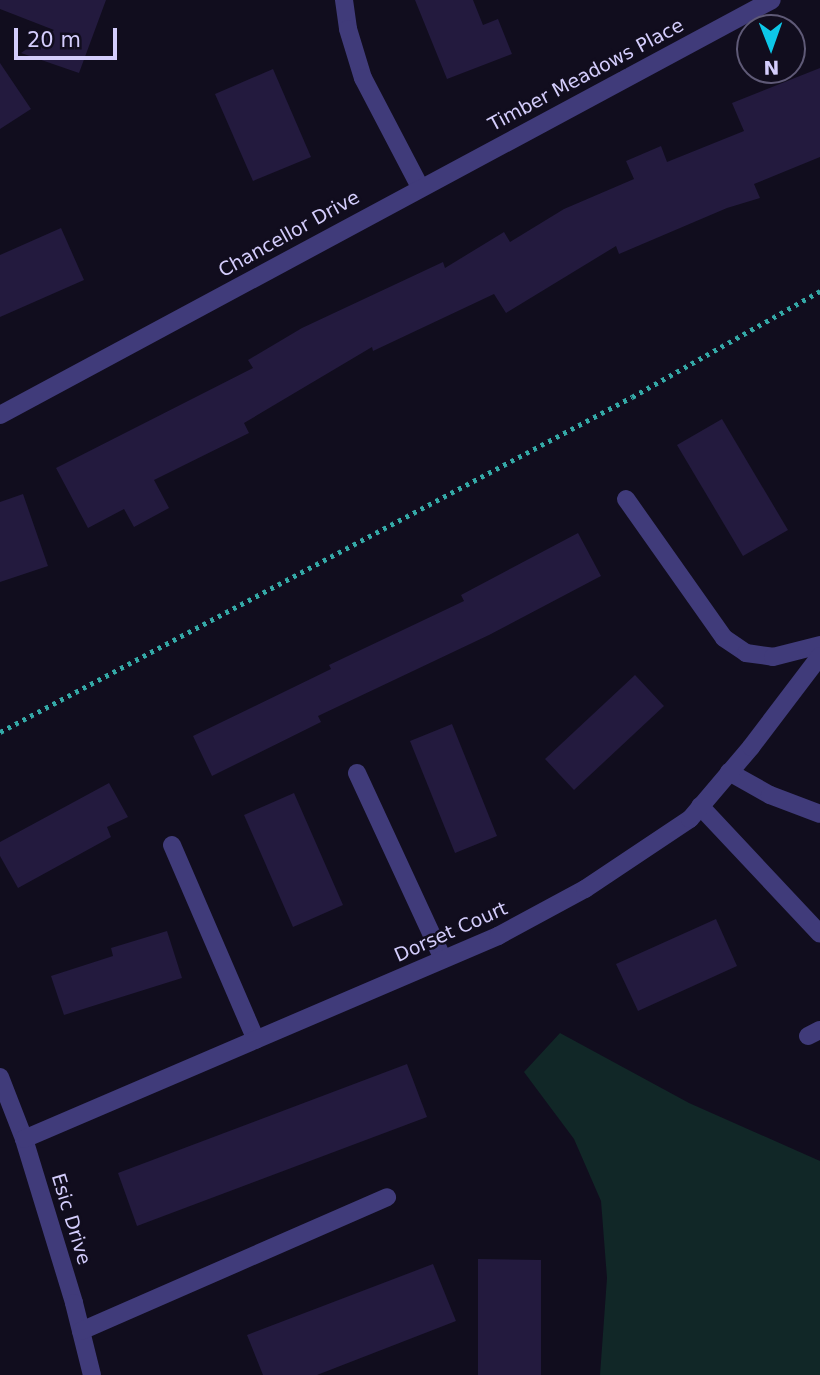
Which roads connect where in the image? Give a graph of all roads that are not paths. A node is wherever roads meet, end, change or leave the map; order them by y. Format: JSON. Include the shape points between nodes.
{"nodes":[{"id":1,"x":344,"y":0,"type":"edge"},
{"id":2,"x":772,"y":0,"type":"edge"},
{"id":3,"x":420,"y":187,"type":"junction"},
{"id":4,"x":0,"y":415,"type":"edge"},
{"id":5,"x":626,"y":499,"type":"dead end"},
{"id":6,"x":820,"y":645,"type":"edge"},
{"id":7,"x":820,"y":656,"type":"edge"},
{"id":8,"x":729,"y":772,"type":"junction"},
{"id":9,"x":357,"y":773,"type":"dead end"},
{"id":10,"x":700,"y":806,"type":"junction"},
{"id":11,"x":820,"y":814,"type":"edge"},
{"id":12,"x":172,"y":845,"type":"dead end"},
{"id":13,"x":820,"y":934,"type":"edge"},
{"id":14,"x":443,"y":959,"type":"junction"},
{"id":15,"x":256,"y":1040,"type":"junction"},
{"id":16,"x":0,"y":1077,"type":"edge"},
{"id":17,"x":24,"y":1139,"type":"junction"},
{"id":18,"x":387,"y":1197,"type":"dead end"},
{"id":19,"x":81,"y":1331,"type":"junction"},
{"id":20,"x":92,"y":1375,"type":"edge"}],
"edges":[{"from":1,"to":3,"type":"street","via":[[363,78]]},
{"from":2,"to":3,"type":"street","name":"Timber Meadows Place"},
{"from":3,"to":4,"type":"street","name":"Chancellor Drive"},
{"from":5,"to":6,"type":"street","via":[[724,638],[746,653],[773,657]]},
{"from":7,"to":8,"type":"street","name":"Dorset Court"},
{"from":8,"to":10,"type":"street","name":"Dorset Court"},
{"from":8,"to":11,"type":"street","via":[[770,795]]},
{"from":9,"to":14,"type":"street"},
{"from":10,"to":13,"type":"street"},
{"from":10,"to":14,"type":"street","name":"Dorset Court","via":[[660,841],[585,889],[498,936]]},
{"from":12,"to":15,"type":"street"},
{"from":14,"to":15,"type":"street","name":"Dorset Court"},
{"from":15,"to":17,"type":"street","name":"Dorset Court"},
{"from":16,"to":17,"type":"street","name":"Esic Drive"},
{"from":17,"to":19,"type":"street","name":"Esic Drive"},
{"from":18,"to":19,"type":"street"},
{"from":19,"to":20,"type":"street","name":"Esic Drive"}]}
